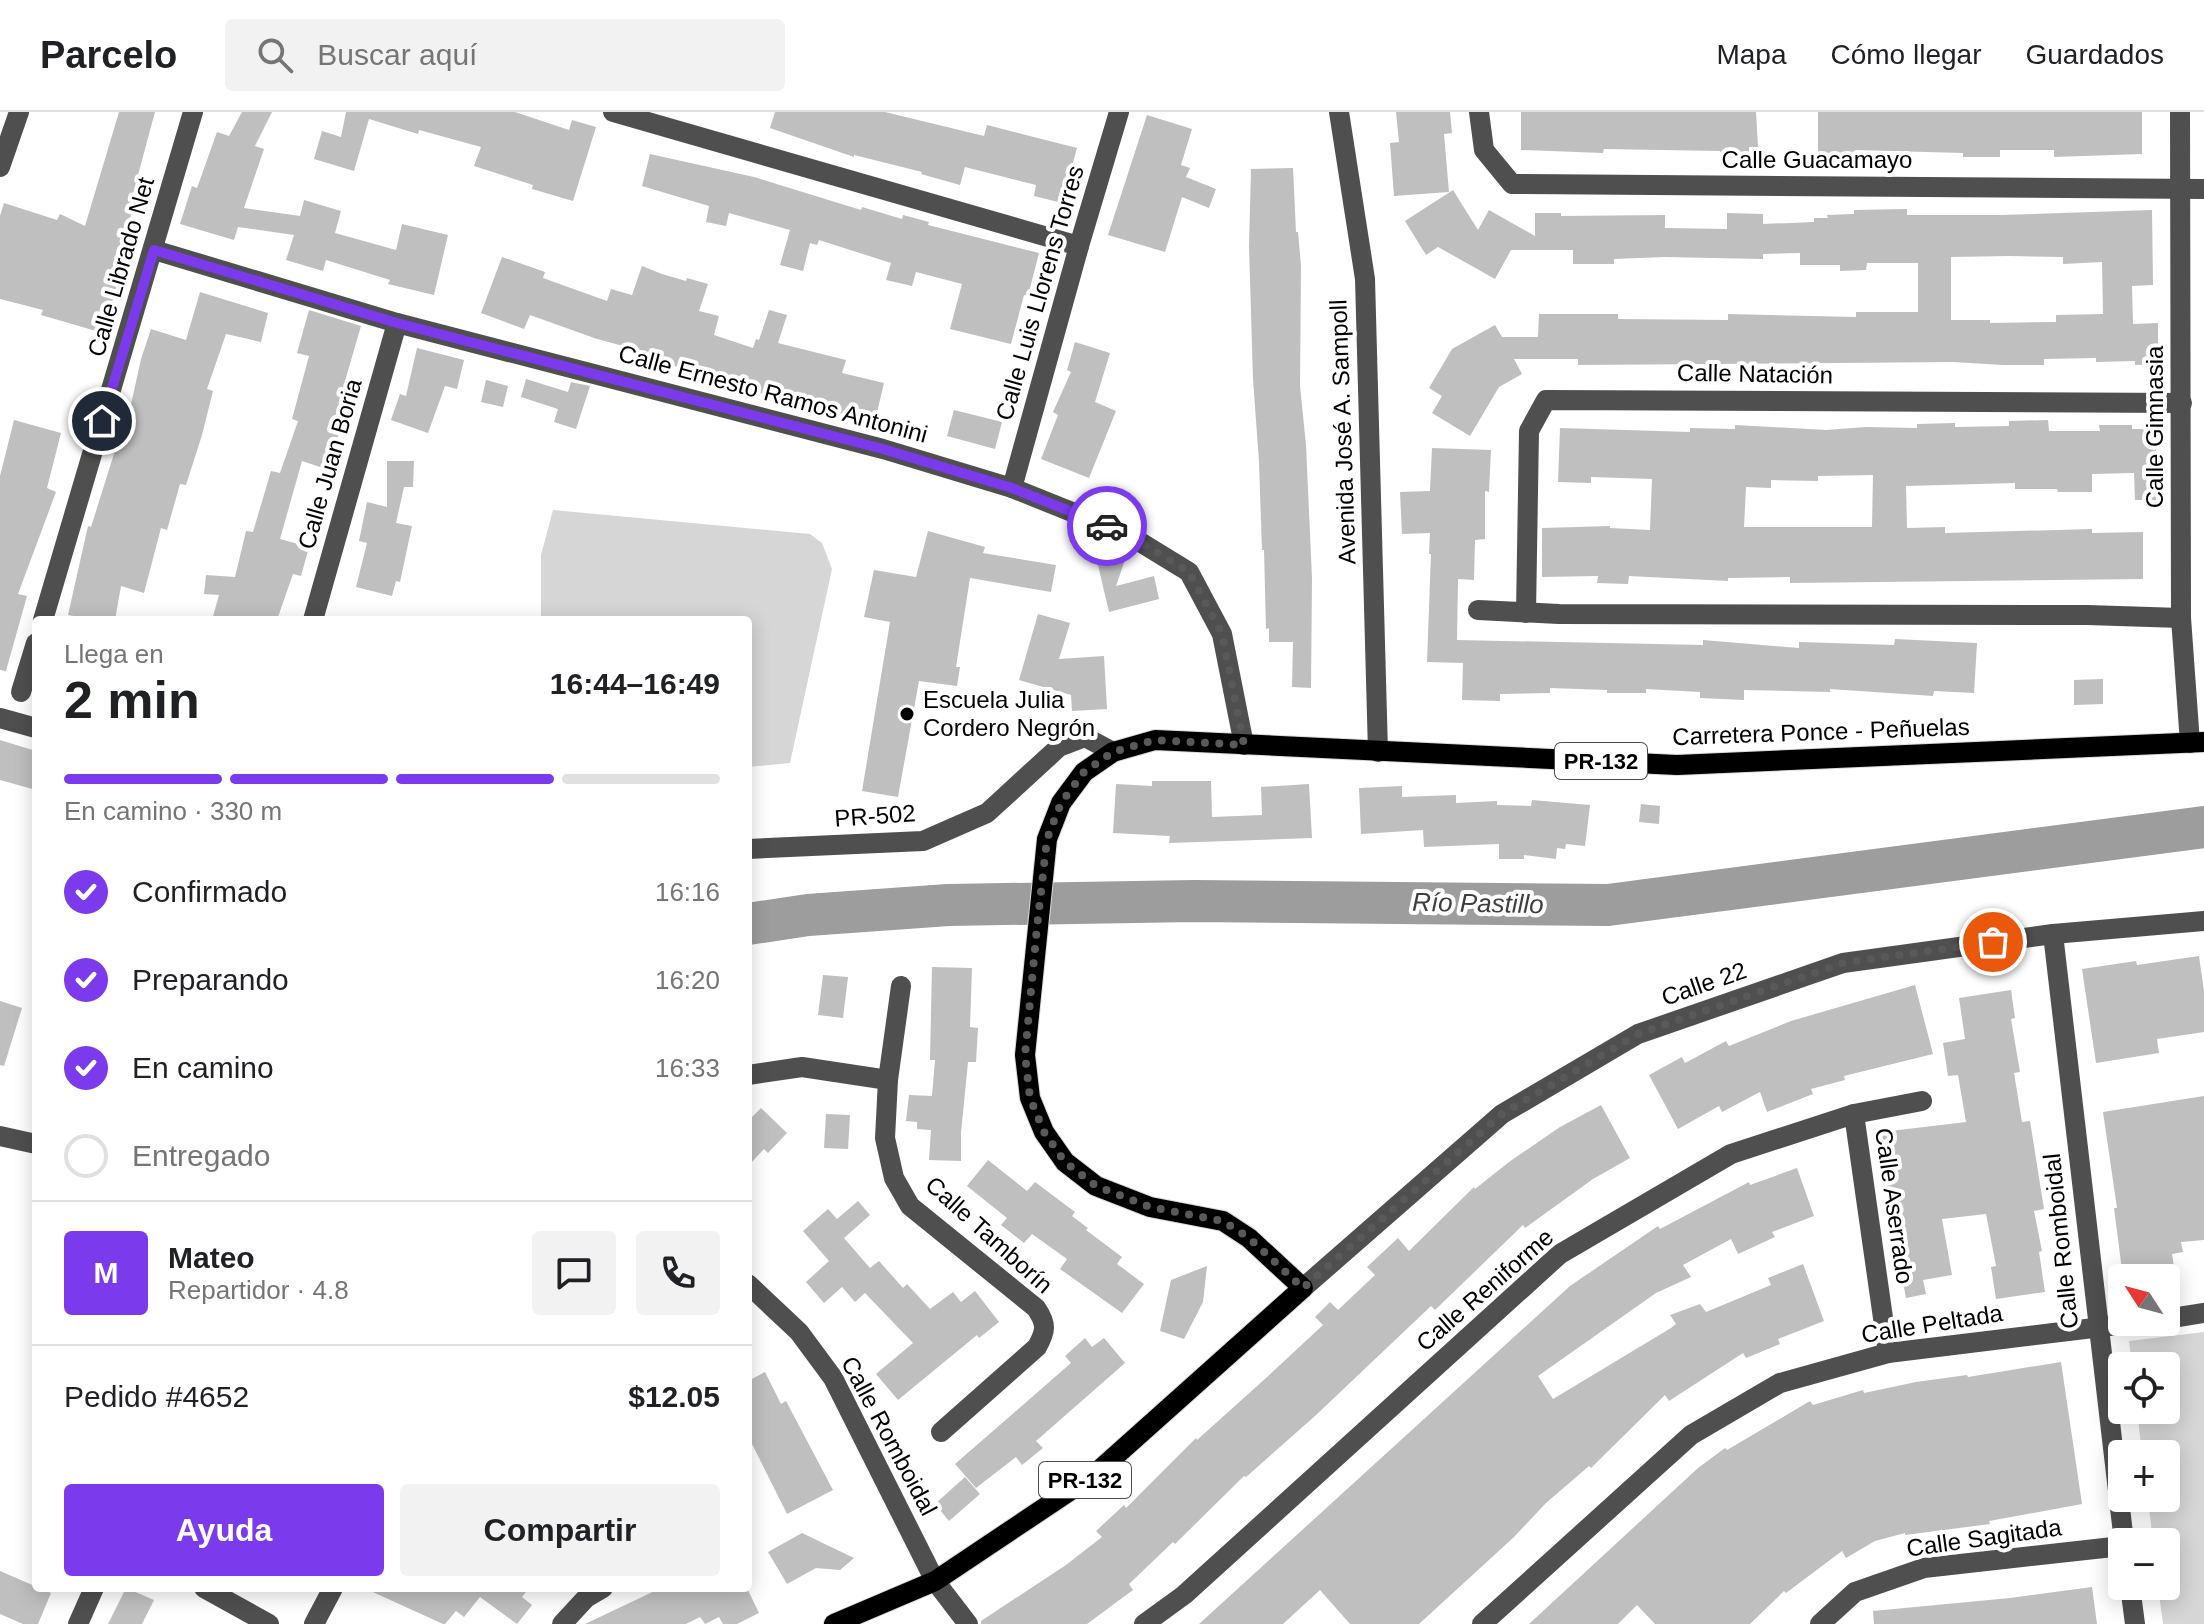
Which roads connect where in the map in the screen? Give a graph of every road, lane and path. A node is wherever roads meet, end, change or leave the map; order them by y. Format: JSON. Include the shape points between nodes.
{"nodes":[{"id":1,"x":19,"y":112,"type":"edge"},
{"id":2,"x":193,"y":112,"type":"edge"},
{"id":3,"x":613,"y":112,"type":"edge"},
{"id":4,"x":1119,"y":112,"type":"edge"},
{"id":5,"x":1339,"y":112,"type":"edge"},
{"id":6,"x":1479,"y":112,"type":"edge"},
{"id":7,"x":2180,"y":112,"type":"edge"},
{"id":8,"x":0,"y":167,"type":"edge"},
{"id":9,"x":2204,"y":189,"type":"edge"},
{"id":10,"x":2181,"y":190,"type":"junction"},
{"id":11,"x":1079,"y":246,"type":"junction"},
{"id":12,"x":154,"y":250,"type":"junction"},
{"id":13,"x":397,"y":323,"type":"junction"},
{"id":14,"x":2182,"y":403,"type":"junction"},
{"id":15,"x":1012,"y":488,"type":"junction"},
{"id":16,"x":1478,"y":610,"type":"dead end"},
{"id":17,"x":1526,"y":613,"type":"junction"},
{"id":18,"x":44,"y":616,"type":"edge"},
{"id":19,"x":314,"y":616,"type":"edge"},
{"id":20,"x":2181,"y":618,"type":"junction"},
{"id":21,"x":32,"y":656,"type":"edge"},
{"id":22,"x":21,"y":692,"type":"dead end"},
{"id":23,"x":0,"y":718,"type":"edge"},
{"id":24,"x":32,"y":727,"type":"edge"},
{"id":25,"x":2197,"y":742,"type":"edge"},
{"id":26,"x":1244,"y":745,"type":"junction"},
{"id":27,"x":1113,"y":752,"type":"junction"},
{"id":28,"x":1378,"y":752,"type":"junction"},
{"id":29,"x":752,"y":849,"type":"edge"},
{"id":30,"x":2204,"y":921,"type":"edge"},
{"id":31,"x":2053,"y":934,"type":"junction"},
{"id":32,"x":901,"y":986,"type":"dead end"},
{"id":33,"x":752,"y":1074,"type":"edge"},
{"id":34,"x":888,"y":1080,"type":"junction"},
{"id":35,"x":1922,"y":1101,"type":"dead end"},
{"id":36,"x":1854,"y":1114,"type":"junction"},
{"id":37,"x":0,"y":1136,"type":"edge"},
{"id":38,"x":32,"y":1143,"type":"edge"},
{"id":39,"x":752,"y":1288,"type":"edge"},
{"id":40,"x":1303,"y":1288,"type":"junction"},
{"id":41,"x":2204,"y":1313,"type":"edge"},
{"id":42,"x":2180,"y":1317,"type":"edge"},
{"id":43,"x":2108,"y":1327,"type":"edge"},
{"id":44,"x":2097,"y":1328,"type":"junction"},
{"id":45,"x":1888,"y":1353,"type":"junction"},
{"id":46,"x":941,"y":1432,"type":"dead end"},
{"id":47,"x":2121,"y":1528,"type":"edge"},
{"id":48,"x":2108,"y":1546,"type":"edge"},
{"id":49,"x":935,"y":1581,"type":"junction"},
{"id":50,"x":92,"y":1592,"type":"edge"},
{"id":51,"x":211,"y":1592,"type":"edge"},
{"id":52,"x":331,"y":1592,"type":"edge"},
{"id":53,"x":596,"y":1592,"type":"edge"},
{"id":54,"x":2132,"y":1600,"type":"edge"},
{"id":55,"x":78,"y":1624,"type":"edge"},
{"id":56,"x":269,"y":1624,"type":"edge"},
{"id":57,"x":314,"y":1624,"type":"edge"},
{"id":58,"x":562,"y":1624,"type":"edge"},
{"id":59,"x":834,"y":1624,"type":"edge"},
{"id":60,"x":968,"y":1624,"type":"edge"},
{"id":61,"x":1144,"y":1624,"type":"edge"},
{"id":62,"x":1482,"y":1624,"type":"edge"},
{"id":63,"x":1820,"y":1624,"type":"edge"},
{"id":64,"x":2135,"y":1624,"type":"edge"}],
"edges":[{"from":1,"to":8,"type":"street"},
{"from":2,"to":12,"type":"street","name":"Calle Librado Net"},
{"from":3,"to":11,"type":"street"},
{"from":4,"to":11,"type":"street","name":"Calle Luis Llorens Torres"},
{"from":5,"to":28,"type":"street","name":"Avenida José A. Sampoll","via":[[1365,279]]},
{"from":6,"to":10,"type":"street","name":"Calle Guacamayo","via":[[1484,150],[1512,184]]},
{"from":7,"to":10,"type":"street","name":"Calle Gimnasia"},
{"from":9,"to":10,"type":"street","name":"Calle Guacamayo"},
{"from":10,"to":14,"type":"street","name":"Calle Gimnasia"},
{"from":11,"to":15,"type":"street","name":"Calle Luis Llorens Torres"},
{"from":12,"to":13,"type":"street","name":"Calle Ernesto Ramos Antonini"},
{"from":12,"to":18,"type":"street","name":"Calle Librado Net"},
{"from":13,"to":15,"type":"street","name":"Calle Ernesto Ramos Antonini","via":[[883,449]]},
{"from":13,"to":19,"type":"street","name":"Calle Juan Boria"},
{"from":14,"to":17,"type":"street","name":"Calle Natación","via":[[1546,400],[1529,431]]},
{"from":14,"to":20,"type":"street","name":"Calle Gimnasia"},
{"from":15,"to":26,"type":"street","name":"Calle Ernesto Ramos Antonini","via":[[1127,534],[1189,572],[1222,634]]},
{"from":16,"to":17,"type":"street"},
{"from":17,"to":20,"type":"street"},
{"from":20,"to":25,"type":"street","name":"Calle Gimnasia"},
{"from":21,"to":22,"type":"street"},
{"from":23,"to":24,"type":"street"},
{"from":25,"to":28,"type":"main road","name":"Carretera Ponce - Peñuelas","number":"PR-132","via":[[1677,765]]},
{"from":26,"to":27,"type":"main road","name":"Carretera Ponce - Peñuelas","number":"PR-132","via":[[1155,740]]},
{"from":26,"to":28,"type":"main road","name":"Carretera Ponce - Peñuelas","number":"PR-132"},
{"from":27,"to":29,"type":"street","name":"PR-502","number":"PR-502","via":[[1085,737],[1059,747],[987,813],[923,841]]},
{"from":27,"to":40,"type":"main road","name":"Carretera Ponce - Peñuelas","number":"PR-132","via":[[1084,772],[1061,803],[1047,839],[1025,1055],[1030,1098],[1044,1132],[1065,1162],[1096,1186],[1150,1207],[1223,1221]]},
{"from":30,"to":31,"type":"street","name":"Calle 22"},
{"from":31,"to":40,"type":"street","name":"Calle 22","via":[[1843,963],[1638,1034],[1502,1114]]},
{"from":31,"to":44,"type":"street","name":"Calle Romboidal"},
{"from":32,"to":34,"type":"street","name":"Calle Tamborín"},
{"from":33,"to":34,"type":"street","via":[[802,1067]]},
{"from":34,"to":46,"type":"street","name":"Calle Tamborín","via":[[885,1138],[894,1178],[910,1206],[1036,1308],[1045,1321],[1037,1347]]},
{"from":35,"to":36,"type":"street","name":"Calle Reniforme"},
{"from":36,"to":45,"type":"street","name":"Calle Aserrado"},
{"from":36,"to":61,"type":"street","name":"Calle Reniforme","via":[[1731,1154],[1560,1254],[1184,1595]]},
{"from":37,"to":38,"type":"street"},
{"from":39,"to":49,"type":"street","name":"Calle Romboidal","via":[[799,1332],[833,1378]]},
{"from":40,"to":49,"type":"main road","number":"PR-132","via":[[1095,1474]]},
{"from":41,"to":42,"type":"street"},
{"from":43,"to":44,"type":"street","name":"Calle Peltada"},
{"from":44,"to":45,"type":"street","name":"Calle Peltada"},
{"from":44,"to":47,"type":"street","name":"Calle Romboidal"},
{"from":45,"to":62,"type":"street","name":"Calle Peltada","via":[[1780,1383],[1691,1435]]},
{"from":48,"to":63,"type":"street","name":"Calle Sagitada","via":[[1924,1568],[1855,1592]]},
{"from":49,"to":59,"type":"main road","number":"PR-132"},
{"from":49,"to":60,"type":"street","name":"Calle Romboidal"},
{"from":50,"to":55,"type":"street"},
{"from":51,"to":56,"type":"street"},
{"from":52,"to":57,"type":"street"},
{"from":53,"to":58,"type":"street"},
{"from":54,"to":64,"type":"street"}]}
